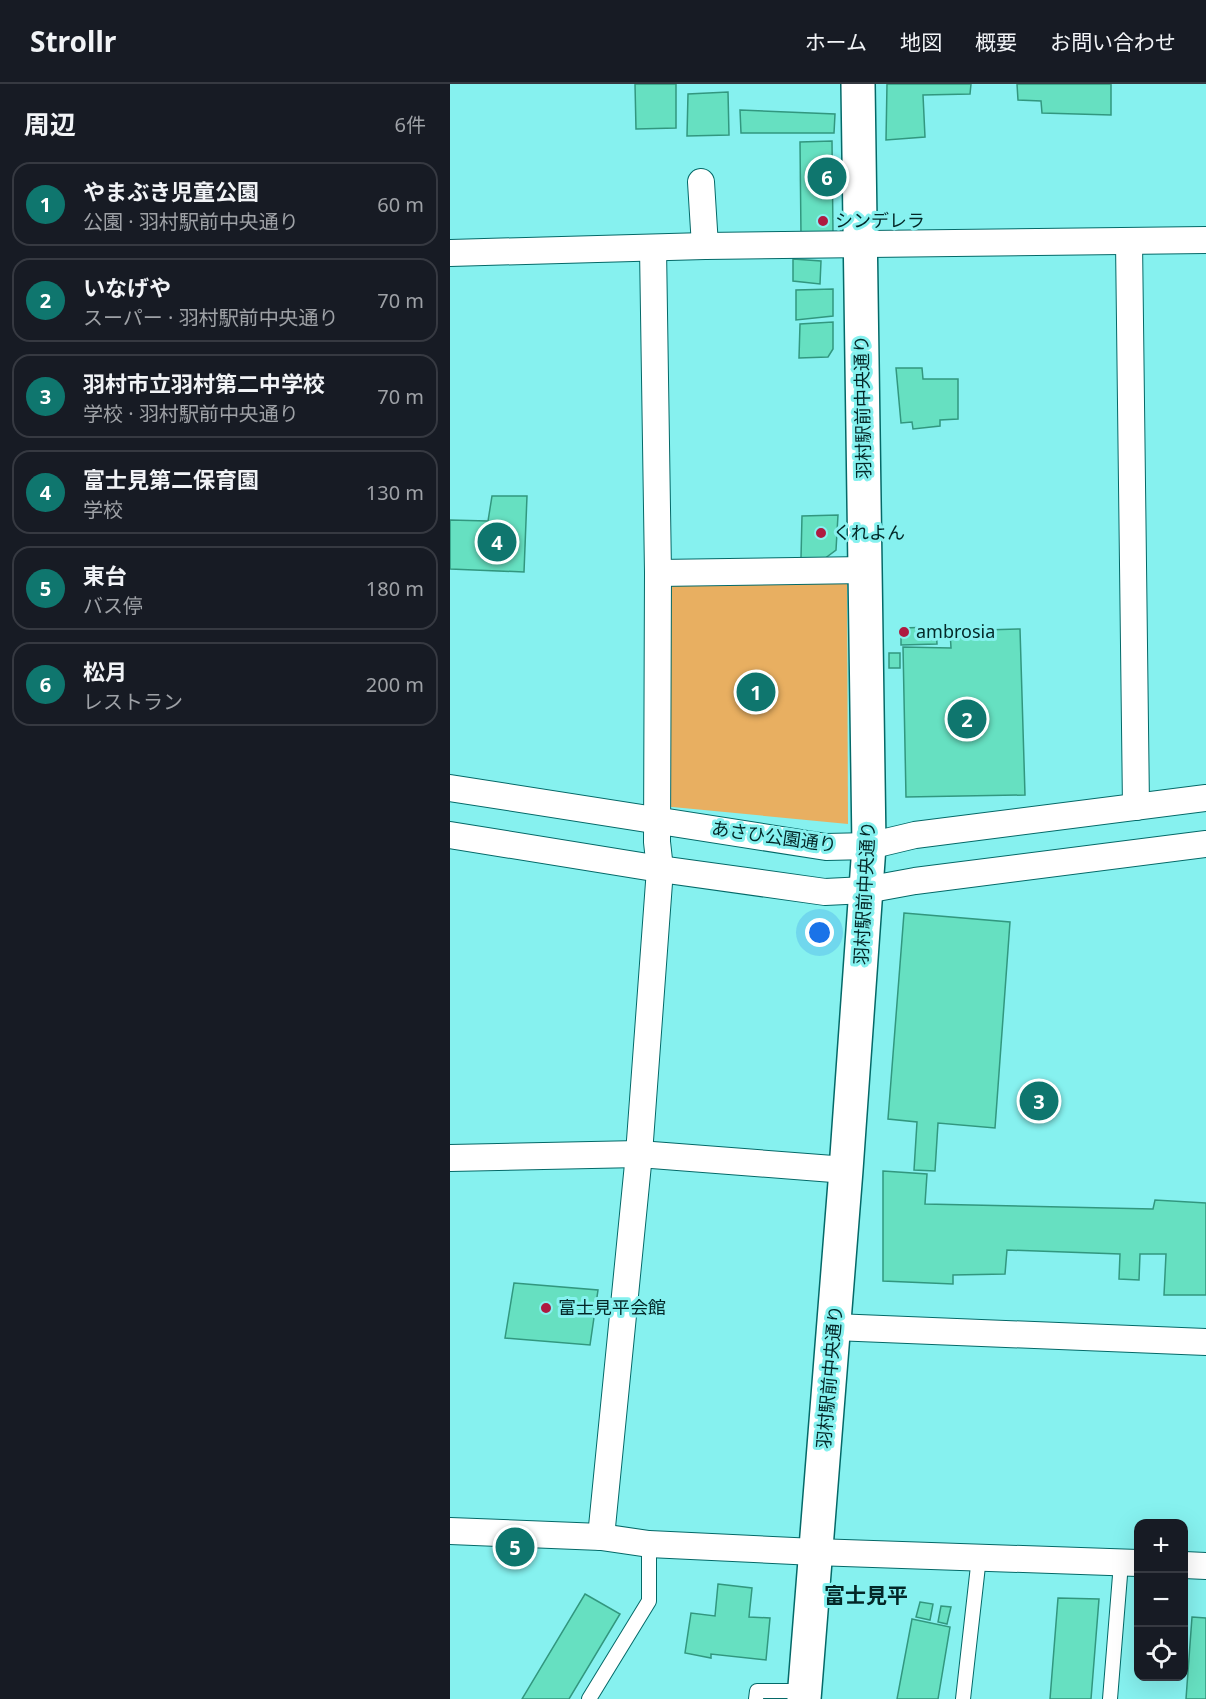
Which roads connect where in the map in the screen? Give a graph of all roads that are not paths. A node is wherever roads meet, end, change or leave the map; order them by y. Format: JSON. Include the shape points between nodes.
{"nodes":[{"id":1,"x":858,"y":84,"type":"edge"},
{"id":2,"x":701,"y":182,"type":"dead end"},
{"id":3,"x":1206,"y":240,"type":"edge"},
{"id":4,"x":1129,"y":241,"type":"junction"},
{"id":5,"x":860,"y":245,"type":"junction"},
{"id":6,"x":705,"y":246,"type":"junction"},
{"id":7,"x":653,"y":248,"type":"junction"},
{"id":8,"x":450,"y":253,"type":"edge"},
{"id":9,"x":866,"y":570,"type":"junction"},
{"id":10,"x":658,"y":573,"type":"junction"},
{"id":11,"x":450,"y":788,"type":"edge"},
{"id":12,"x":1206,"y":798,"type":"edge"},
{"id":13,"x":1136,"y":807,"type":"junction"},
{"id":14,"x":657,"y":820,"type":"junction"},
{"id":15,"x":450,"y":835,"type":"edge"},
{"id":16,"x":1206,"y":843,"type":"edge"},
{"id":17,"x":869,"y":846,"type":"junction"},
{"id":18,"x":660,"y":868,"type":"junction"},
{"id":19,"x":866,"y":890,"type":"junction"},
{"id":20,"x":639,"y":1154,"type":"junction"},
{"id":21,"x":450,"y":1158,"type":"edge"},
{"id":22,"x":846,"y":1170,"type":"junction"},
{"id":23,"x":834,"y":1328,"type":"junction"},
{"id":24,"x":1206,"y":1342,"type":"edge"},
{"id":25,"x":450,"y":1531,"type":"edge"},
{"id":26,"x":601,"y":1537,"type":"junction"},
{"id":27,"x":649,"y":1544,"type":"junction"},
{"id":28,"x":815,"y":1552,"type":"junction"},
{"id":29,"x":979,"y":1557,"type":"junction"},
{"id":30,"x":1130,"y":1563,"type":"edge"},
{"id":31,"x":1188,"y":1565,"type":"edge"},
{"id":32,"x":1206,"y":1566,"type":"edge"},
{"id":33,"x":804,"y":1695,"type":"edge"},
{"id":34,"x":590,"y":1699,"type":"edge"},
{"id":35,"x":756,"y":1699,"type":"edge"},
{"id":36,"x":963,"y":1699,"type":"edge"},
{"id":37,"x":1110,"y":1699,"type":"edge"}],
"edges":[{"from":1,"to":5,"type":"street","name":"羽村駅前中央通り"},
{"from":2,"to":6,"type":"street"},
{"from":3,"to":4,"type":"street"},
{"from":4,"to":5,"type":"street"},
{"from":4,"to":13,"type":"street"},
{"from":5,"to":6,"type":"street"},
{"from":5,"to":9,"type":"street","name":"羽村駅前中央通り"},
{"from":6,"to":7,"type":"street"},
{"from":7,"to":8,"type":"street"},
{"from":7,"to":10,"type":"street"},
{"from":9,"to":10,"type":"street"},
{"from":9,"to":17,"type":"street","name":"羽村駅前中央通り"},
{"from":10,"to":14,"type":"street"},
{"from":11,"to":14,"type":"street","name":"あさひ公園通り"},
{"from":12,"to":13,"type":"street","name":"あさひ公園通り"},
{"from":13,"to":17,"type":"street","name":"あさひ公園通り","via":[[915,835]]},
{"from":14,"to":17,"type":"street","name":"あさひ公園通り","via":[[826,846]]},
{"from":14,"to":18,"type":"street"},
{"from":15,"to":18,"type":"street"},
{"from":16,"to":19,"type":"street"},
{"from":17,"to":19,"type":"street","name":"羽村駅前中央通り"},
{"from":18,"to":19,"type":"street","via":[[825,892]]},
{"from":18,"to":20,"type":"street"},
{"from":19,"to":22,"type":"street","name":"羽村駅前中央通り"},
{"from":20,"to":21,"type":"street"},
{"from":20,"to":22,"type":"street"},
{"from":20,"to":26,"type":"street"},
{"from":22,"to":23,"type":"street","name":"羽村駅前中央通り"},
{"from":23,"to":24,"type":"street"},
{"from":23,"to":28,"type":"street","name":"羽村駅前中央通り"},
{"from":25,"to":26,"type":"street"},
{"from":26,"to":27,"type":"street"},
{"from":27,"to":28,"type":"street"},
{"from":27,"to":34,"type":"lane","via":[[649,1600]]},
{"from":28,"to":29,"type":"street"},
{"from":28,"to":33,"type":"street","name":"羽村駅前中央通り"},
{"from":29,"to":30,"type":"street"},
{"from":29,"to":36,"type":"lane"},
{"from":30,"to":37,"type":"lane"},
{"from":31,"to":32,"type":"street"},
{"from":33,"to":35,"type":"lane","via":[[757,1691]]}]}
